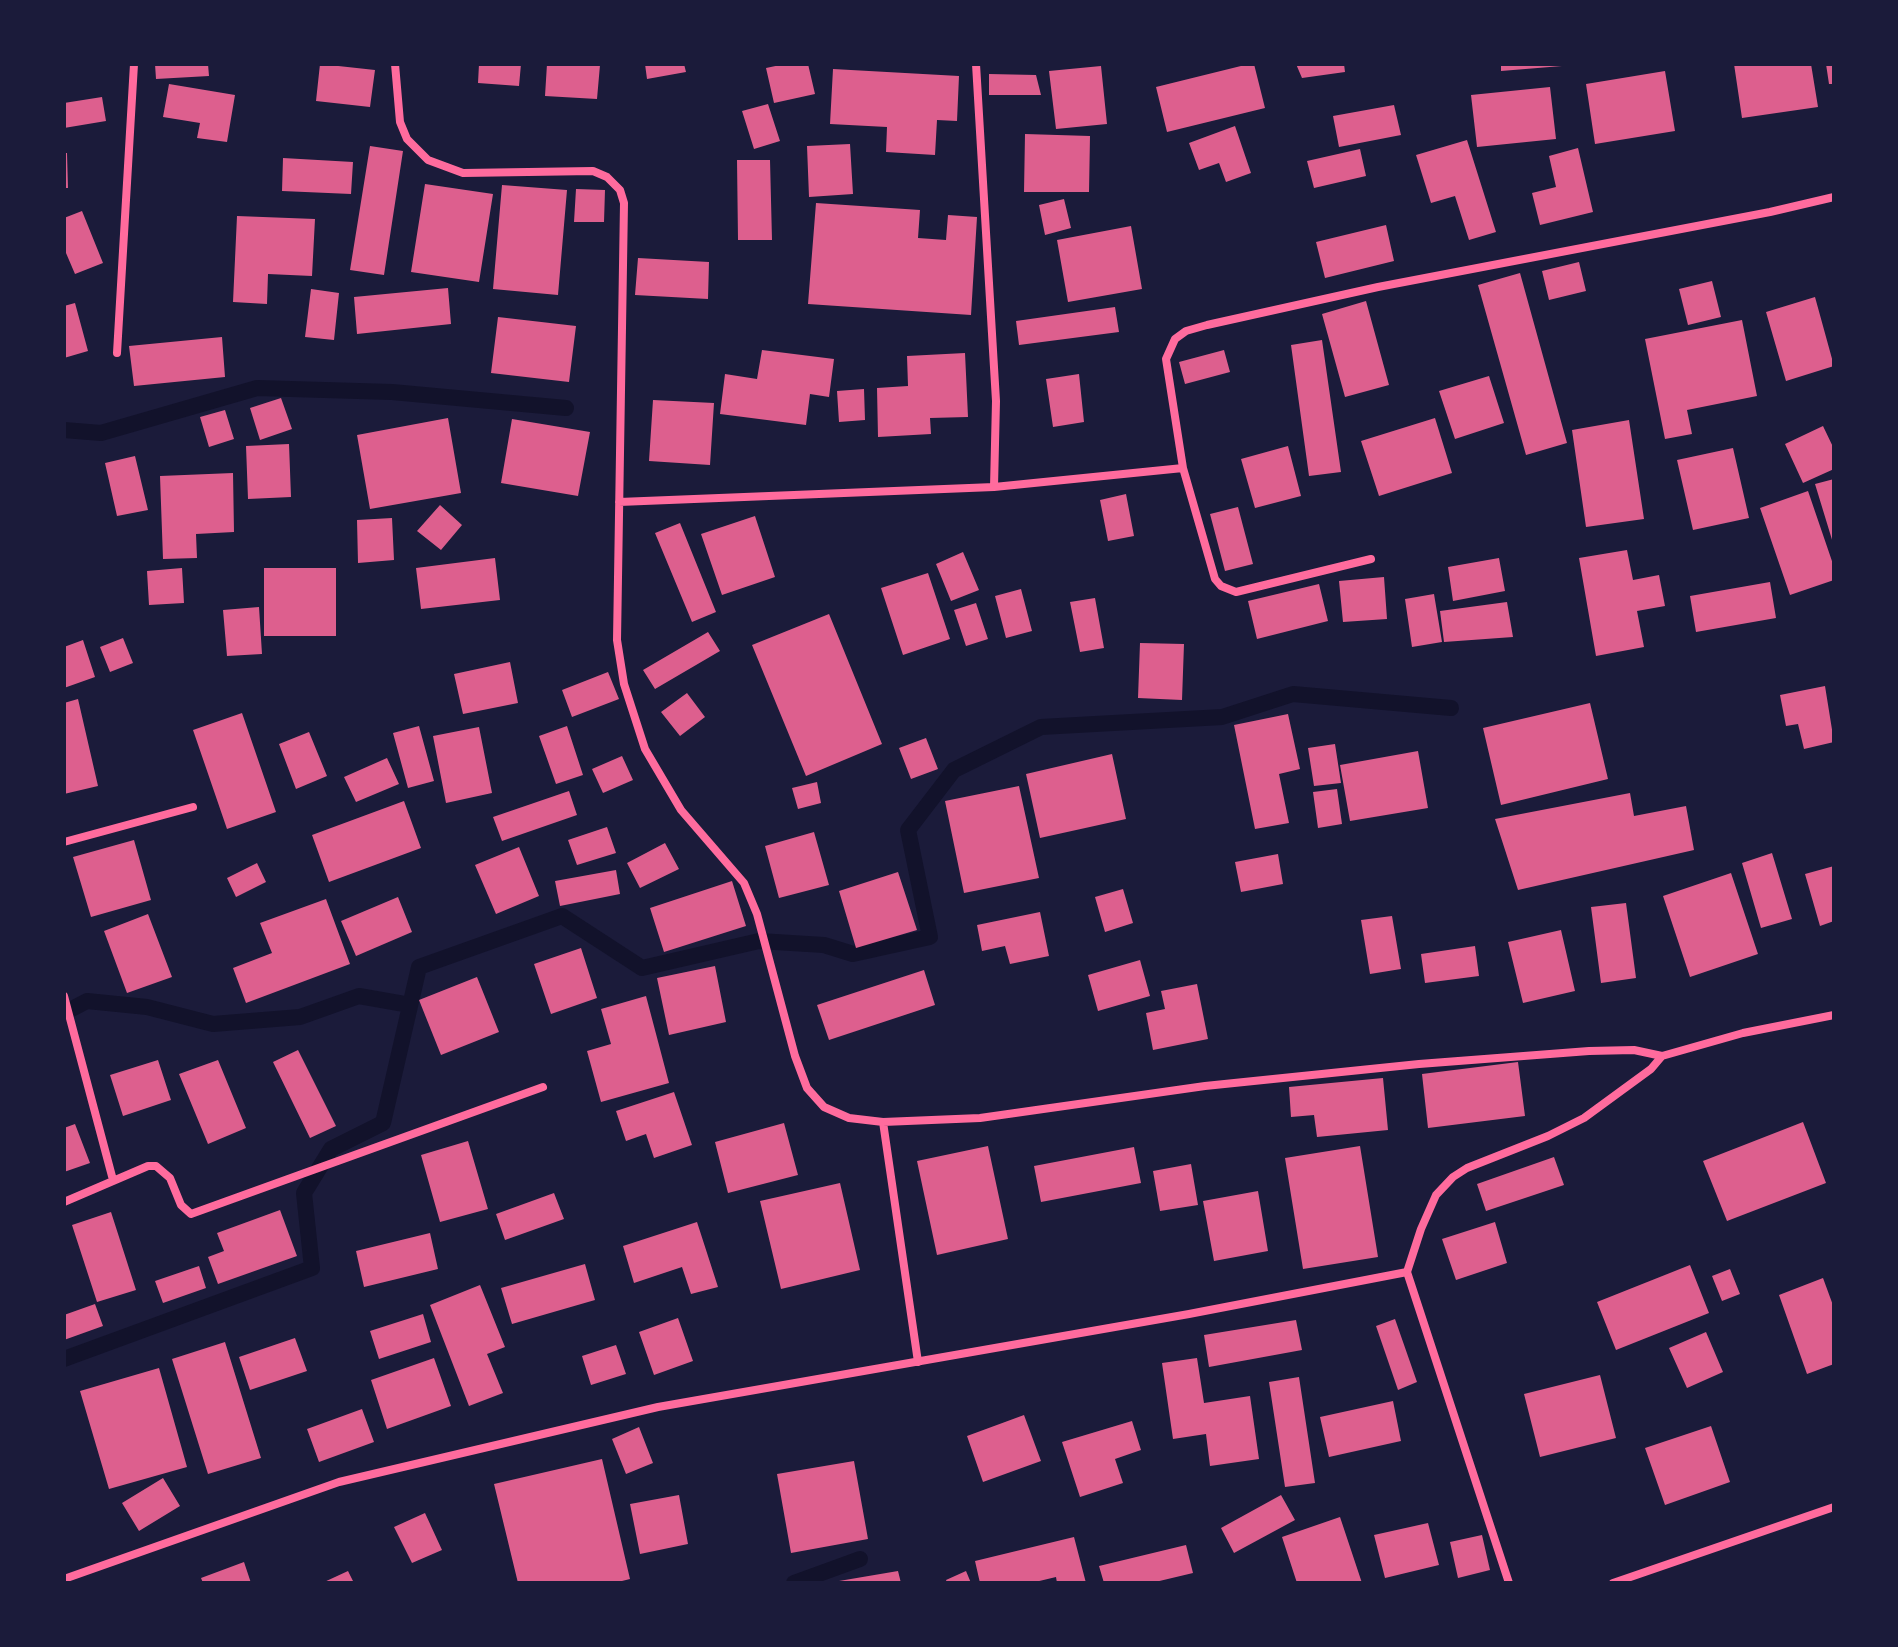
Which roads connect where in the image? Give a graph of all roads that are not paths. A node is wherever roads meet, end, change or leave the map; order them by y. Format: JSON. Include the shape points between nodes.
{"nodes":[{"id":1,"x":134,"y":64,"type":"edge"},
{"id":2,"x":395,"y":64,"type":"edge"},
{"id":3,"x":976,"y":64,"type":"edge"},
{"id":4,"x":1834,"y":197,"type":"edge"},
{"id":5,"x":117,"y":353,"type":"dead end"},
{"id":6,"x":1183,"y":468,"type":"junction"},
{"id":7,"x":994,"y":487,"type":"junction"},
{"id":8,"x":619,"y":502,"type":"junction"},
{"id":9,"x":1371,"y":559,"type":"dead end"},
{"id":10,"x":193,"y":807,"type":"dead end"},
{"id":11,"x":64,"y":842,"type":"edge"},
{"id":12,"x":64,"y":996,"type":"edge"},
{"id":13,"x":1834,"y":1015,"type":"edge"},
{"id":14,"x":1662,"y":1056,"type":"junction"},
{"id":15,"x":543,"y":1087,"type":"dead end"},
{"id":16,"x":883,"y":1122,"type":"junction"},
{"id":17,"x":113,"y":1180,"type":"junction"},
{"id":18,"x":64,"y":1202,"type":"edge"},
{"id":19,"x":1407,"y":1272,"type":"junction"},
{"id":20,"x":918,"y":1362,"type":"junction"},
{"id":21,"x":1834,"y":1507,"type":"edge"},
{"id":22,"x":64,"y":1579,"type":"edge"},
{"id":23,"x":1509,"y":1583,"type":"edge"},
{"id":24,"x":1613,"y":1583,"type":"edge"}],
"edges":[{"from":1,"to":5,"type":"street"},
{"from":2,"to":8,"type":"street","via":[[400,122],[407,139],[428,160],[463,173],[593,171],[620,190],[624,203]]},
{"from":3,"to":7,"type":"street","via":[[996,401]]},
{"from":4,"to":6,"type":"street","via":[[1378,287],[1186,331],[1175,339],[1166,359]]},
{"from":6,"to":7,"type":"street"},
{"from":6,"to":9,"type":"street","via":[[1215,579],[1230,590]]},
{"from":7,"to":8,"type":"street"},
{"from":8,"to":16,"type":"street","via":[[617,640],[624,684],[645,749],[681,810],[744,883],[807,1088],[824,1107],[849,1118]]},
{"from":10,"to":11,"type":"street"},
{"from":12,"to":17,"type":"street"},
{"from":13,"to":14,"type":"street"},
{"from":14,"to":16,"type":"street","via":[[1634,1050],[1502,1057],[1205,1086],[980,1118]]},
{"from":14,"to":19,"type":"street","via":[[1584,1118],[1453,1177],[1427,1213]]},
{"from":15,"to":17,"type":"street","via":[[191,1214],[181,1205],[170,1178],[156,1166]]},
{"from":16,"to":20,"type":"street"},
{"from":17,"to":18,"type":"street"},
{"from":19,"to":20,"type":"street"},
{"from":19,"to":23,"type":"street"},
{"from":20,"to":22,"type":"street","via":[[658,1407],[339,1482]]},
{"from":21,"to":24,"type":"street"}]}
